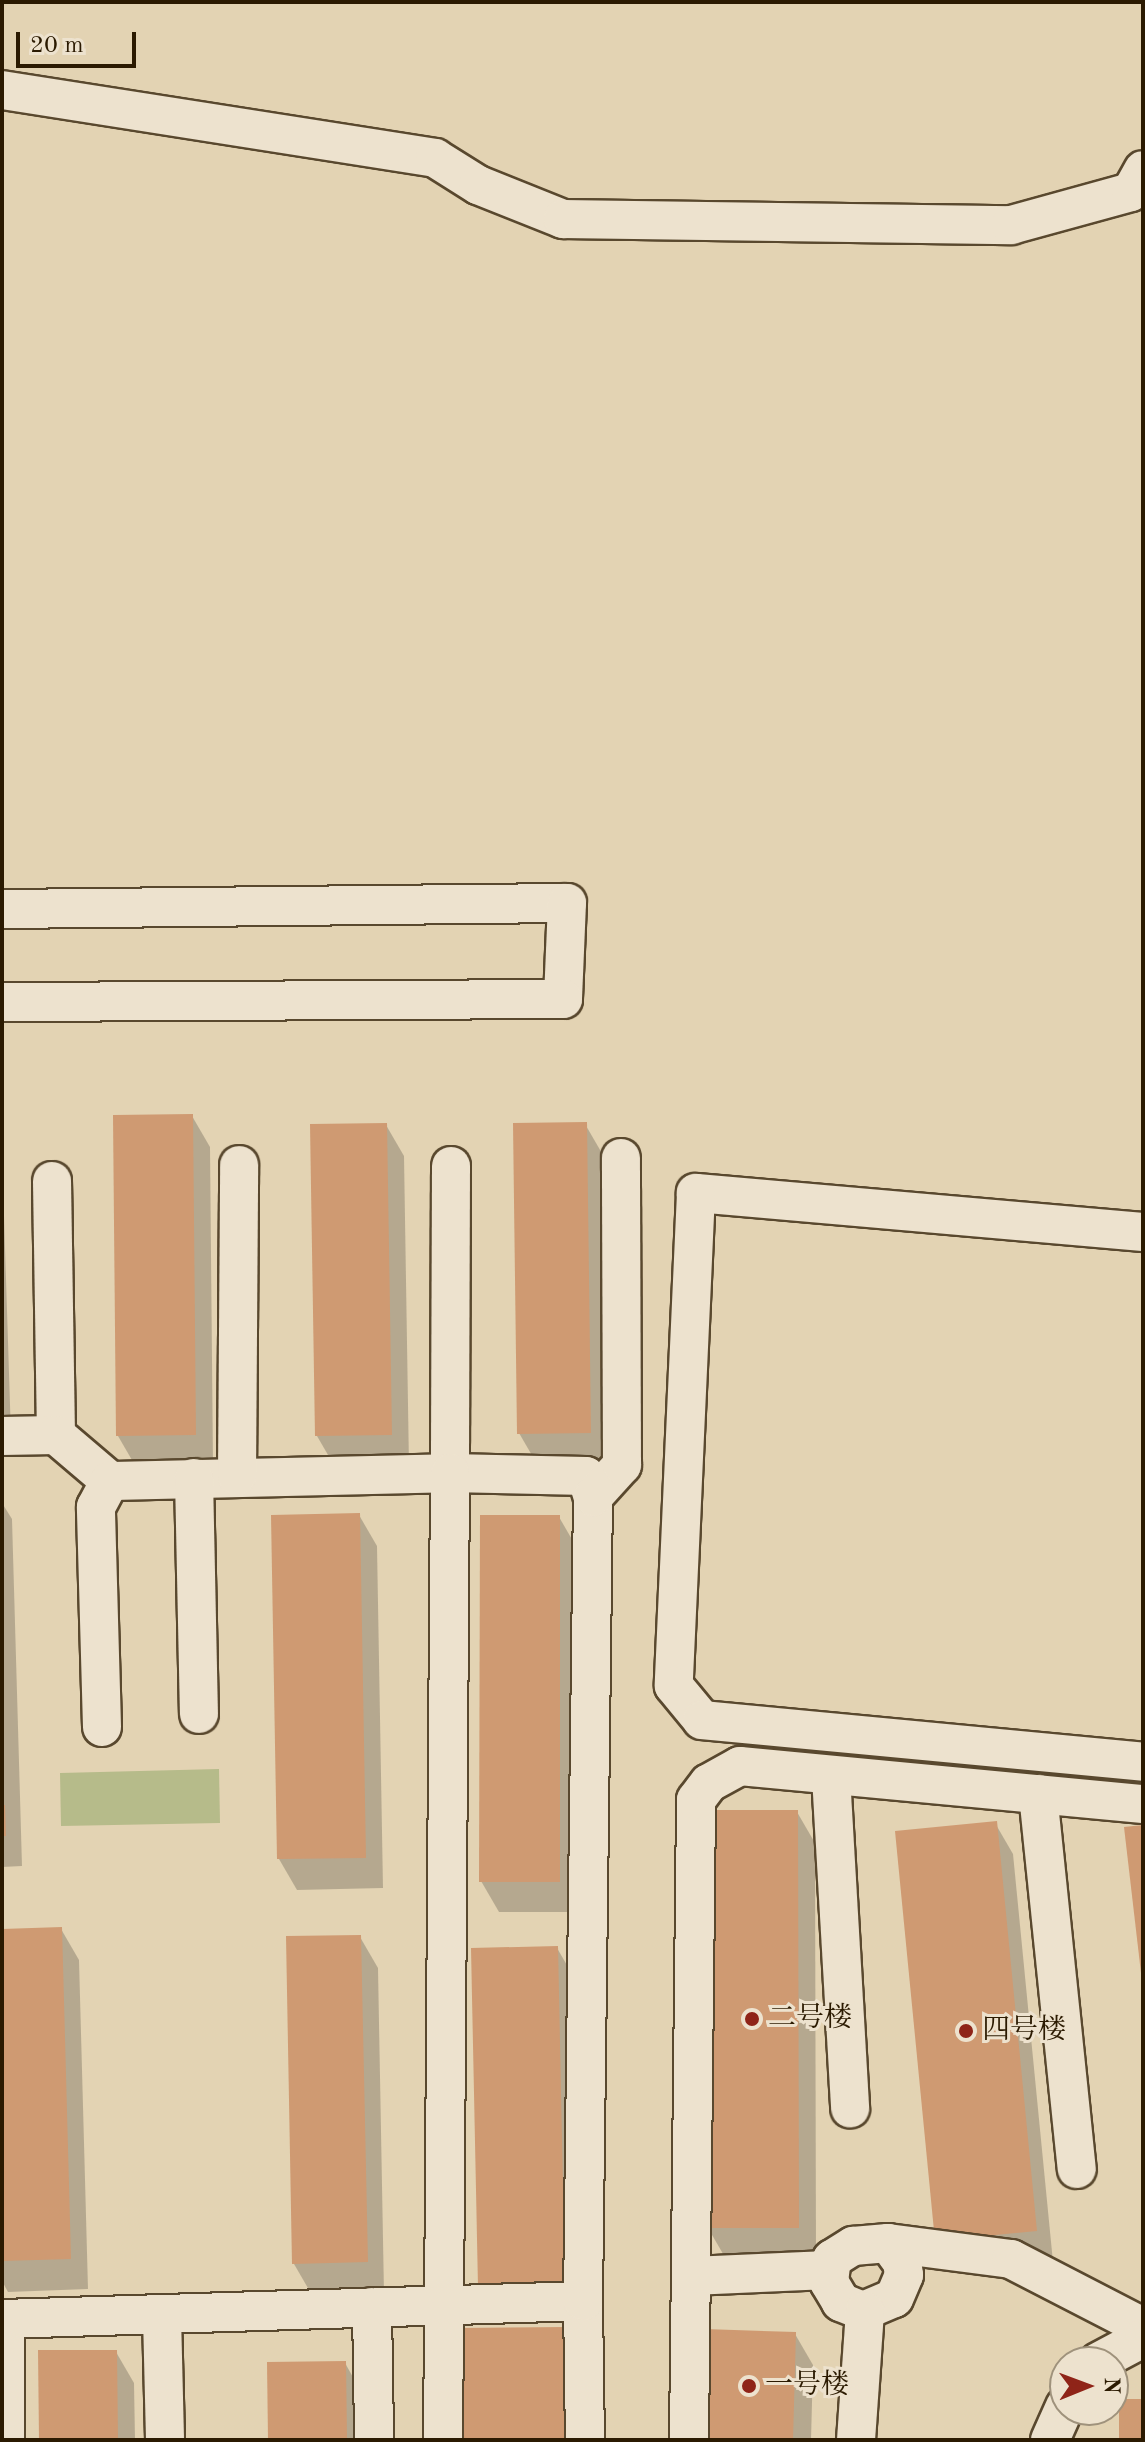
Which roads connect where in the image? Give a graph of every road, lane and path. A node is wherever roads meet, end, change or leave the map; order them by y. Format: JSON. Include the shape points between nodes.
{"nodes":[{"id":1,"x":2,"y":90,"type":"edge"},
{"id":2,"x":1143,"y":170,"type":"edge"},
{"id":3,"x":2,"y":909,"type":"edge"},
{"id":4,"x":2,"y":1002,"type":"edge"},
{"id":5,"x":621,"y":1158,"type":"dead end"},
{"id":6,"x":239,"y":1165,"type":"dead end"},
{"id":7,"x":451,"y":1166,"type":"dead end"},
{"id":8,"x":52,"y":1181,"type":"dead end"},
{"id":9,"x":1143,"y":1232,"type":"edge"},
{"id":10,"x":56,"y":1435,"type":"junction"},
{"id":11,"x":2,"y":1436,"type":"edge"},
{"id":12,"x":450,"y":1473,"type":"junction"},
{"id":13,"x":237,"y":1476,"type":"junction"},
{"id":14,"x":194,"y":1478,"type":"junction"},
{"id":15,"x":110,"y":1481,"type":"junction"},
{"id":16,"x":593,"y":1497,"type":"junction"},
{"id":17,"x":199,"y":1714,"type":"dead end"},
{"id":18,"x":102,"y":1727,"type":"dead end"},
{"id":19,"x":1143,"y":1762,"type":"edge"},
{"id":20,"x":831,"y":1776,"type":"junction"},
{"id":21,"x":1038,"y":1794,"type":"junction"},
{"id":22,"x":1143,"y":1804,"type":"edge"},
{"id":23,"x":850,"y":2108,"type":"dead end"},
{"id":24,"x":1077,"y":2169,"type":"dead end"},
{"id":25,"x":888,"y":2243,"type":"junction"},
{"id":26,"x":828,"y":2270,"type":"junction"},
{"id":27,"x":691,"y":2276,"type":"junction"},
{"id":28,"x":583,"y":2301,"type":"junction"},
{"id":29,"x":442,"y":2305,"type":"junction"},
{"id":30,"x":372,"y":2307,"type":"junction"},
{"id":31,"x":865,"y":2311,"type":"junction"},
{"id":32,"x":162,"y":2316,"type":"junction"},
{"id":33,"x":4,"y":2319,"type":"edge"},
{"id":34,"x":1143,"y":2327,"type":"edge"},
{"id":35,"x":5,"y":2440,"type":"edge"},
{"id":36,"x":165,"y":2440,"type":"edge"},
{"id":37,"x":374,"y":2440,"type":"edge"},
{"id":38,"x":443,"y":2440,"type":"edge"},
{"id":39,"x":585,"y":2440,"type":"edge"},
{"id":40,"x":689,"y":2440,"type":"edge"},
{"id":41,"x":856,"y":2440,"type":"edge"}],
"edges":[{"from":1,"to":2,"type":"street","via":[[435,158],[478,185],[563,219],[1011,225],[1131,192]]},
{"from":3,"to":4,"type":"street","via":[[567,903],[563,999]]},
{"from":5,"to":16,"type":"street","via":[[622,1465]]},
{"from":6,"to":13,"type":"street"},
{"from":7,"to":12,"type":"street"},
{"from":8,"to":10,"type":"street"},
{"from":9,"to":19,"type":"street","via":[[696,1193],[674,1686],[702,1720]]},
{"from":10,"to":11,"type":"street"},
{"from":10,"to":15,"type":"street"},
{"from":12,"to":13,"type":"street"},
{"from":12,"to":16,"type":"street","via":[[586,1476]]},
{"from":12,"to":29,"type":"street"},
{"from":13,"to":14,"type":"street"},
{"from":14,"to":15,"type":"street"},
{"from":14,"to":17,"type":"street"},
{"from":15,"to":18,"type":"street","via":[[96,1507]]},
{"from":16,"to":28,"type":"street"},
{"from":20,"to":21,"type":"street"},
{"from":20,"to":23,"type":"street"},
{"from":20,"to":27,"type":"street","via":[[740,1766],[709,1783],[696,1800]]},
{"from":21,"to":22,"type":"street"},
{"from":21,"to":24,"type":"street"},
{"from":25,"to":26,"type":"street","via":[[853,2246],[832,2259]]},
{"from":25,"to":31,"type":"street","via":[[902,2262],[901,2288],[885,2305]]},
{"from":25,"to":34,"type":"street","via":[[1011,2259]]},
{"from":26,"to":27,"type":"street"},
{"from":26,"to":31,"type":"street","via":[[841,2302]]},
{"from":27,"to":40,"type":"street"},
{"from":28,"to":29,"type":"street"},
{"from":28,"to":39,"type":"street"},
{"from":29,"to":30,"type":"street"},
{"from":29,"to":38,"type":"street"},
{"from":30,"to":32,"type":"street"},
{"from":30,"to":37,"type":"street"},
{"from":31,"to":41,"type":"street"},
{"from":32,"to":33,"type":"street"},
{"from":32,"to":36,"type":"street"},
{"from":33,"to":35,"type":"street"}]}
